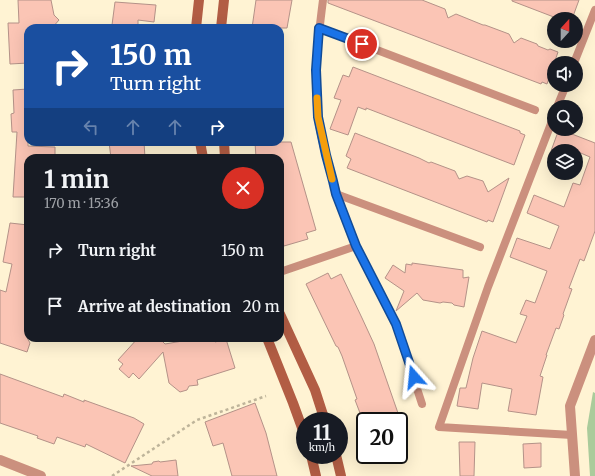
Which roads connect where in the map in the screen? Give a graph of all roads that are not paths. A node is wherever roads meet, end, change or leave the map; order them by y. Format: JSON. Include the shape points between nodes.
{"nodes":[{"id":1,"x":199,"y":0,"type":"edge"},
{"id":2,"x":224,"y":0,"type":"edge"},
{"id":3,"x":323,"y":0,"type":"edge"},
{"id":4,"x":595,"y":10,"type":"edge"},
{"id":5,"x":196,"y":24,"type":"edge"},
{"id":6,"x":221,"y":24,"type":"edge"},
{"id":7,"x":319,"y":28,"type":"junction"},
{"id":8,"x":577,"y":56,"type":"edge"},
{"id":9,"x":535,"y":110,"type":"dead end"},
{"id":10,"x":547,"y":134,"type":"edge"},
{"id":11,"x":336,"y":194,"type":"junction"},
{"id":12,"x":356,"y":246,"type":"junction"},
{"id":13,"x":480,"y":247,"type":"dead end"},
{"id":14,"x":284,"y":271,"type":"edge"},
{"id":15,"x":284,"y":323,"type":"edge"},
{"id":16,"x":595,"y":340,"type":"edge"},
{"id":17,"x":269,"y":342,"type":"edge"},
{"id":18,"x":422,"y":404,"type":"dead end"},
{"id":19,"x":297,"y":412,"type":"edge"},
{"id":20,"x":322,"y":412,"type":"edge"},
{"id":21,"x":572,"y":435,"type":"junction"},
{"id":22,"x":0,"y":460,"type":"edge"},
{"id":23,"x":314,"y":464,"type":"edge"},
{"id":24,"x":338,"y":464,"type":"edge"},
{"id":25,"x":41,"y":476,"type":"edge"},
{"id":26,"x":316,"y":476,"type":"edge"},
{"id":27,"x":341,"y":476,"type":"edge"},
{"id":28,"x":575,"y":476,"type":"edge"}],
"edges":[{"from":1,"to":5,"type":"street"},
{"from":2,"to":6,"type":"street"},
{"from":3,"to":7,"type":"lane"},
{"from":4,"to":8,"type":"lane"},
{"from":7,"to":9,"type":"lane"},
{"from":7,"to":11,"type":"lane","via":[[316,70],[318,117]]},
{"from":10,"to":21,"type":"lane","via":[[488,287],[439,427]]},
{"from":11,"to":12,"type":"lane"},
{"from":11,"to":13,"type":"lane"},
{"from":12,"to":14,"type":"lane"},
{"from":12,"to":18,"type":"lane","via":[[396,324]]},
{"from":15,"to":20,"type":"street","via":[[315,390]]},
{"from":16,"to":21,"type":"street","via":[[570,406]]},
{"from":17,"to":19,"type":"street"},
{"from":21,"to":28,"type":"street"},
{"from":22,"to":25,"type":"street"},
{"from":23,"to":26,"type":"street"},
{"from":24,"to":27,"type":"street"}]}
